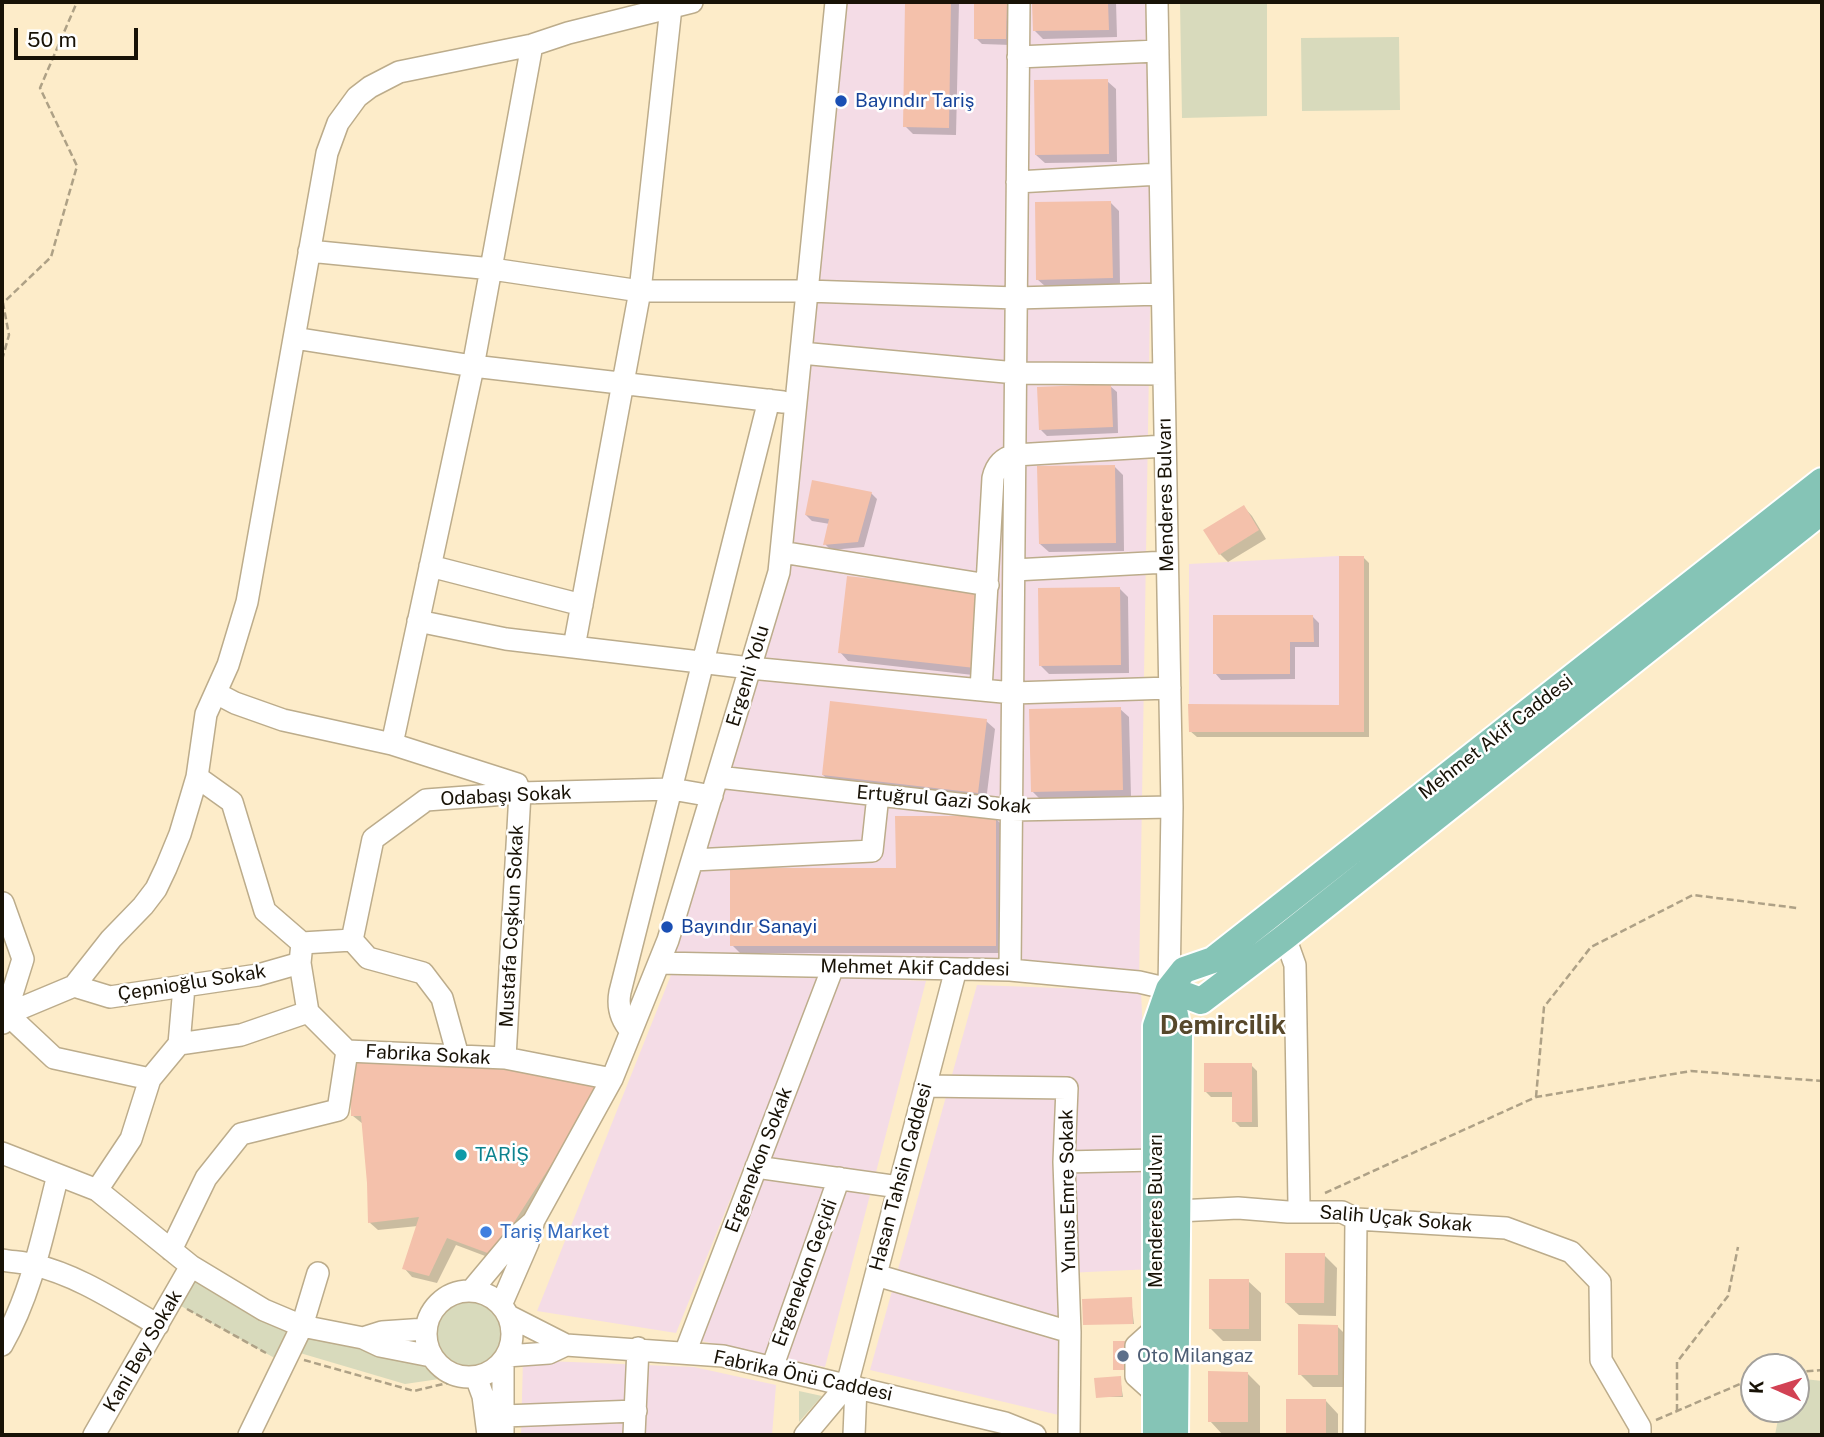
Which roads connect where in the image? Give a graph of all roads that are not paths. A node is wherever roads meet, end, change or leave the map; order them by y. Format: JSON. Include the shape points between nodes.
{"nodes":[{"id":1,"x":692,"y":2,"type":"edge"},
{"id":2,"x":836,"y":2,"type":"edge"},
{"id":3,"x":1019,"y":2,"type":"edge"},
{"id":4,"x":1157,"y":2,"type":"edge"},
{"id":5,"x":671,"y":7,"type":"junction"},
{"id":6,"x":532,"y":45,"type":"junction"},
{"id":7,"x":1158,"y":51,"type":"junction"},
{"id":8,"x":1018,"y":57,"type":"junction"},
{"id":9,"x":1160,"y":174,"type":"junction"},
{"id":10,"x":1017,"y":182,"type":"junction"},
{"id":11,"x":309,"y":251,"type":"junction"},
{"id":12,"x":492,"y":269,"type":"junction"},
{"id":13,"x":640,"y":291,"type":"junction"},
{"id":14,"x":807,"y":291,"type":"junction"},
{"id":15,"x":1162,"y":293,"type":"junction"},
{"id":16,"x":1016,"y":298,"type":"junction"},
{"id":17,"x":294,"y":338,"type":"junction"},
{"id":18,"x":801,"y":353,"type":"junction"},
{"id":19,"x":473,"y":366,"type":"junction"},
{"id":20,"x":1016,"y":373,"type":"junction"},
{"id":21,"x":1164,"y":374,"type":"junction"},
{"id":22,"x":623,"y":384,"type":"junction"},
{"id":23,"x":769,"y":400,"type":"junction"},
{"id":24,"x":796,"y":404,"type":"junction"},
{"id":25,"x":1165,"y":446,"type":"junction"},
{"id":26,"x":1015,"y":455,"type":"junction"},
{"id":27,"x":1822,"y":481,"type":"edge"},
{"id":28,"x":1822,"y":511,"type":"edge"},
{"id":29,"x":781,"y":552,"type":"junction"},
{"id":30,"x":1167,"y":562,"type":"junction"},
{"id":31,"x":430,"y":566,"type":"junction"},
{"id":32,"x":1014,"y":570,"type":"junction"},
{"id":33,"x":988,"y":584,"type":"junction"},
{"id":34,"x":582,"y":605,"type":"junction"},
{"id":35,"x":418,"y":621,"type":"junction"},
{"id":36,"x":574,"y":647,"type":"junction"},
{"id":37,"x":703,"y":662,"type":"junction"},
{"id":38,"x":750,"y":668,"type":"junction"},
{"id":39,"x":1170,"y":688,"type":"junction"},
{"id":40,"x":981,"y":690,"type":"junction"},
{"id":41,"x":1013,"y":692,"type":"junction"},
{"id":42,"x":216,"y":693,"type":"junction"},
{"id":43,"x":392,"y":744,"type":"junction"},
{"id":44,"x":197,"y":777,"type":"junction"},
{"id":45,"x":715,"y":786,"type":"junction"},
{"id":46,"x":672,"y":789,"type":"junction"},
{"id":47,"x":520,"y":793,"type":"junction"},
{"id":48,"x":878,"y":795,"type":"junction"},
{"id":49,"x":1172,"y":807,"type":"junction"},
{"id":50,"x":1012,"y":810,"type":"junction"},
{"id":51,"x":693,"y":860,"type":"junction"},
{"id":52,"x":2,"y":904,"type":"edge"},
{"id":53,"x":1285,"y":937,"type":"junction"},
{"id":54,"x":352,"y":940,"type":"junction"},
{"id":55,"x":301,"y":953,"type":"junction"},
{"id":56,"x":659,"y":963,"type":"junction"},
{"id":57,"x":833,"y":967,"type":"junction"},
{"id":58,"x":956,"y":969,"type":"junction"},
{"id":59,"x":1010,"y":970,"type":"junction"},
{"id":60,"x":74,"y":986,"type":"junction"},
{"id":61,"x":184,"y":987,"type":"junction"},
{"id":62,"x":1169,"y":989,"type":"junction"},
{"id":63,"x":308,"y":1012,"type":"junction"},
{"id":64,"x":4,"y":1018,"type":"edge"},
{"id":65,"x":631,"y":1031,"type":"junction"},
{"id":66,"x":179,"y":1044,"type":"junction"},
{"id":67,"x":347,"y":1051,"type":"junction"},
{"id":68,"x":458,"y":1056,"type":"junction"},
{"id":69,"x":505,"y":1058,"type":"junction"},
{"id":70,"x":150,"y":1079,"type":"junction"},
{"id":71,"x":612,"y":1079,"type":"junction"},
{"id":72,"x":925,"y":1086,"type":"junction"},
{"id":73,"x":2,"y":1153,"type":"edge"},
{"id":74,"x":1156,"y":1160,"type":"junction"},
{"id":75,"x":1064,"y":1162,"type":"junction"},
{"id":76,"x":756,"y":1167,"type":"junction"},
{"id":77,"x":58,"y":1175,"type":"junction"},
{"id":78,"x":839,"y":1178,"type":"junction"},
{"id":79,"x":899,"y":1187,"type":"junction"},
{"id":80,"x":97,"y":1190,"type":"junction"},
{"id":81,"x":1299,"y":1205,"type":"road end"},
{"id":82,"x":1178,"y":1211,"type":"junction"},
{"id":83,"x":1356,"y":1219,"type":"junction"},
{"id":84,"x":533,"y":1222,"type":"junction"},
{"id":85,"x":171,"y":1250,"type":"junction"},
{"id":86,"x":2,"y":1260,"type":"edge"},
{"id":87,"x":35,"y":1265,"type":"junction"},
{"id":88,"x":191,"y":1266,"type":"junction"},
{"id":89,"x":318,"y":1273,"type":"dead end"},
{"id":90,"x":876,"y":1275,"type":"junction"},
{"id":91,"x":471,"y":1291,"type":"junction"},
{"id":92,"x":505,"y":1311,"type":"junction"},
{"id":93,"x":158,"y":1325,"type":"junction"},
{"id":94,"x":302,"y":1326,"type":"junction"},
{"id":95,"x":426,"y":1329,"type":"junction"},
{"id":96,"x":1070,"y":1332,"type":"junction"},
{"id":97,"x":363,"y":1338,"type":"junction"},
{"id":98,"x":2,"y":1345,"type":"edge"},
{"id":99,"x":565,"y":1345,"type":"junction"},
{"id":100,"x":638,"y":1348,"type":"junction"},
{"id":101,"x":685,"y":1353,"type":"junction"},
{"id":102,"x":431,"y":1356,"type":"junction"},
{"id":103,"x":505,"y":1359,"type":"junction"},
{"id":104,"x":772,"y":1368,"type":"junction"},
{"id":105,"x":474,"y":1377,"type":"junction"},
{"id":106,"x":852,"y":1386,"type":"junction"},
{"id":107,"x":636,"y":1411,"type":"junction"},
{"id":108,"x":503,"y":1426,"type":"edge"},
{"id":109,"x":1005,"y":1429,"type":"edge"},
{"id":110,"x":1640,"y":1431,"type":"edge"},
{"id":111,"x":94,"y":1435,"type":"edge"},
{"id":112,"x":249,"y":1435,"type":"edge"},
{"id":113,"x":488,"y":1435,"type":"edge"},
{"id":114,"x":635,"y":1435,"type":"edge"},
{"id":115,"x":806,"y":1435,"type":"edge"},
{"id":116,"x":854,"y":1435,"type":"edge"},
{"id":117,"x":1035,"y":1435,"type":"edge"},
{"id":118,"x":1069,"y":1435,"type":"edge"},
{"id":119,"x":1156,"y":1435,"type":"edge"},
{"id":120,"x":1175,"y":1435,"type":"edge"},
{"id":121,"x":1354,"y":1435,"type":"edge"}],
"edges":[{"from":1,"to":5,"type":"street"},
{"from":2,"to":14,"type":"street","name":"Ergenli Yolu"},
{"from":3,"to":8,"type":"street"},
{"from":4,"to":7,"type":"street","name":"Menderes Bulvarı"},
{"from":5,"to":6,"type":"street"},
{"from":5,"to":13,"type":"street"},
{"from":6,"to":11,"type":"street","via":[[399,72],[357,97],[331,138]]},
{"from":6,"to":12,"type":"street"},
{"from":7,"to":8,"type":"street"},
{"from":7,"to":9,"type":"street","name":"Menderes Bulvarı"},
{"from":8,"to":10,"type":"street"},
{"from":9,"to":10,"type":"street"},
{"from":9,"to":15,"type":"street","name":"Menderes Bulvarı"},
{"from":10,"to":16,"type":"street"},
{"from":11,"to":12,"type":"street"},
{"from":11,"to":17,"type":"street"},
{"from":12,"to":13,"type":"street"},
{"from":12,"to":19,"type":"street"},
{"from":13,"to":14,"type":"street"},
{"from":13,"to":22,"type":"street"},
{"from":14,"to":16,"type":"street"},
{"from":14,"to":18,"type":"street","name":"Ergenli Yolu"},
{"from":15,"to":16,"type":"street"},
{"from":15,"to":21,"type":"street","name":"Menderes Bulvarı"},
{"from":16,"to":20,"type":"street"},
{"from":17,"to":19,"type":"street"},
{"from":17,"to":42,"type":"street","via":[[247,602]]},
{"from":18,"to":20,"type":"street"},
{"from":18,"to":24,"type":"street","name":"Ergenli Yolu"},
{"from":19,"to":22,"type":"street"},
{"from":19,"to":31,"type":"street"},
{"from":20,"to":21,"type":"street"},
{"from":20,"to":26,"type":"street"},
{"from":21,"to":25,"type":"street","name":"Menderes Bulvarı"},
{"from":22,"to":23,"type":"street"},
{"from":22,"to":34,"type":"street"},
{"from":23,"to":24,"type":"street"},
{"from":23,"to":37,"type":"street"},
{"from":24,"to":29,"type":"street","name":"Ergenli Yolu"},
{"from":25,"to":26,"type":"street"},
{"from":25,"to":30,"type":"street","name":"Menderes Bulvarı"},
{"from":26,"to":32,"type":"street"},
{"from":26,"to":33,"type":"street","via":[[994,472]]},
{"from":27,"to":62,"type":"main road","name":"Mehmet Akif Caddesi","via":[[1213,960],[1184,970]]},
{"from":28,"to":53,"type":"main road","name":"Mehmet Akif Caddesi"},
{"from":29,"to":33,"type":"street"},
{"from":29,"to":38,"type":"street","name":"Ergenli Yolu"},
{"from":30,"to":32,"type":"street"},
{"from":30,"to":39,"type":"street","name":"Menderes Bulvarı"},
{"from":31,"to":34,"type":"street"},
{"from":31,"to":35,"type":"street"},
{"from":32,"to":41,"type":"street"},
{"from":33,"to":40,"type":"street"},
{"from":34,"to":36,"type":"street"},
{"from":35,"to":36,"type":"street"},
{"from":35,"to":43,"type":"street"},
{"from":36,"to":37,"type":"street"},
{"from":37,"to":38,"type":"street"},
{"from":37,"to":46,"type":"street"},
{"from":38,"to":40,"type":"street"},
{"from":38,"to":45,"type":"street","name":"Ergenli Yolu"},
{"from":39,"to":41,"type":"street"},
{"from":39,"to":49,"type":"street","name":"Menderes Bulvarı"},
{"from":40,"to":41,"type":"street"},
{"from":41,"to":50,"type":"street"},
{"from":42,"to":43,"type":"street","via":[[283,720]]},
{"from":42,"to":44,"type":"street","via":[[206,714]]},
{"from":43,"to":47,"type":"street","via":[[514,782]]},
{"from":44,"to":55,"type":"street","via":[[232,802],[265,911]]},
{"from":44,"to":60,"type":"street","via":[[180,834],[156,889]]},
{"from":45,"to":46,"type":"street","name":"Odabaşı Sokak"},
{"from":45,"to":48,"type":"street","name":"Ertuğrul Gazi Sokak"},
{"from":45,"to":51,"type":"street","name":"Ergenli Yolu"},
{"from":46,"to":47,"type":"street","name":"Odabaşı Sokak"},
{"from":46,"to":65,"type":"street","via":[[619,1001],[622,1018]]},
{"from":47,"to":54,"type":"street","name":"Odabaşı Sokak","via":[[426,800],[373,839]]},
{"from":47,"to":69,"type":"street","name":"Mustafa Coşkun Sokak"},
{"from":48,"to":50,"type":"street","name":"Ertuğrul Gazi Sokak"},
{"from":48,"to":51,"type":"street","via":[[872,851]]},
{"from":49,"to":50,"type":"street","name":"Ertuğrul Gazi Sokak"},
{"from":49,"to":62,"type":"street","name":"Menderes Bulvarı"},
{"from":50,"to":59,"type":"street"},
{"from":51,"to":56,"type":"street","name":"Ergenli Yolu"},
{"from":52,"to":64,"type":"street","via":[[23,959]]},
{"from":53,"to":62,"type":"main road","name":"Mehmet Akif Caddesi","via":[[1201,1000]]},
{"from":53,"to":81,"type":"street","via":[[1296,965]]},
{"from":54,"to":55,"type":"street","name":"Çepnioğlu Sokak"},
{"from":54,"to":68,"type":"street","via":[[368,958],[423,972],[442,998]]},
{"from":55,"to":61,"type":"street","name":"Çepnioğlu Sokak","via":[[258,975]]},
{"from":55,"to":63,"type":"street"},
{"from":56,"to":57,"type":"street","name":"Mehmet Akif Caddesi"},
{"from":56,"to":65,"type":"street","name":"Ergenli Yolu"},
{"from":57,"to":58,"type":"street","name":"Mehmet Akif Caddesi"},
{"from":57,"to":76,"type":"street","name":"Ergenekon Sokak"},
{"from":58,"to":59,"type":"street","name":"Mehmet Akif Caddesi"},
{"from":58,"to":72,"type":"street","name":"Hasan Tahsin Caddesi"},
{"from":59,"to":62,"type":"street","name":"Mehmet Akif Caddesi"},
{"from":60,"to":61,"type":"street","name":"Çepnioğlu Sokak","via":[[110,997]]},
{"from":60,"to":64,"type":"street"},
{"from":61,"to":66,"type":"street"},
{"from":62,"to":74,"type":"main road","name":"Menderes Bulvarı","via":[[1156,1026]]},
{"from":62,"to":82,"type":"main road","name":"Menderes Bulvarı","via":[[1179,1035]]},
{"from":63,"to":66,"type":"street","via":[[241,1035]]},
{"from":63,"to":67,"type":"street","name":"Fabrika Sokak"},
{"from":64,"to":70,"type":"street","via":[[54,1058]]},
{"from":65,"to":71,"type":"street","name":"Ergenli Yolu"},
{"from":66,"to":70,"type":"street"},
{"from":67,"to":68,"type":"street","name":"Fabrika Sokak"},
{"from":67,"to":85,"type":"street","via":[[338,1111],[241,1134],[206,1178]]},
{"from":68,"to":69,"type":"street","name":"Fabrika Sokak"},
{"from":69,"to":71,"type":"street","name":"Fabrika Sokak"},
{"from":70,"to":80,"type":"street","via":[[131,1139]]},
{"from":71,"to":84,"type":"street","name":"Ergenli Yolu"},
{"from":72,"to":75,"type":"street","name":"Yunus Emre Sokak","via":[[1067,1088]]},
{"from":72,"to":79,"type":"street","name":"Hasan Tahsin Caddesi"},
{"from":73,"to":77,"type":"street"},
{"from":74,"to":75,"type":"street"},
{"from":74,"to":119,"type":"main road","name":"Menderes Bulvarı"},
{"from":75,"to":96,"type":"street","name":"Yunus Emre Sokak"},
{"from":76,"to":78,"type":"street","name":"Ergenekon Geçidi"},
{"from":76,"to":101,"type":"street","name":"Ergenekon Sokak"},
{"from":77,"to":80,"type":"street"},
{"from":77,"to":87,"type":"street"},
{"from":78,"to":79,"type":"street","name":"Ergenekon Geçidi"},
{"from":78,"to":104,"type":"street","name":"Ergenekon Geçidi"},
{"from":79,"to":90,"type":"street","name":"Hasan Tahsin Caddesi"},
{"from":80,"to":85,"type":"street"},
{"from":82,"to":83,"type":"street","name":"Salih Uçak Sokak","via":[[1342,1212]]},
{"from":82,"to":120,"type":"main road","name":"Menderes Bulvarı"},
{"from":83,"to":110,"type":"street","name":"Salih Uçak Sokak","via":[[1506,1227],[1571,1252],[1600,1282],[1601,1360]]},
{"from":83,"to":121,"type":"street"},
{"from":84,"to":91,"type":"street","name":"Ergenli Yolu"},
{"from":84,"to":92,"type":"street"},
{"from":85,"to":88,"type":"street"},
{"from":86,"to":87,"type":"street"},
{"from":87,"to":93,"type":"street"},
{"from":87,"to":98,"type":"street"},
{"from":88,"to":93,"type":"street","name":"Kani Bey Sokak"},
{"from":88,"to":94,"type":"street","via":[[264,1310]]},
{"from":89,"to":94,"type":"street"},
{"from":90,"to":96,"type":"street"},
{"from":90,"to":106,"type":"street","name":"Hasan Tahsin Caddesi"},
{"from":91,"to":92,"type":"street","via":[[482,1293]]},
{"from":91,"to":95,"type":"street","via":[[444,1299]]},
{"from":92,"to":99,"type":"street","name":"Fabrika Önü Caddesi"},
{"from":92,"to":103,"type":"street","via":[[512,1342]]},
{"from":93,"to":111,"type":"street","name":"Kani Bey Sokak"},
{"from":94,"to":97,"type":"street"},
{"from":94,"to":112,"type":"street"},
{"from":95,"to":97,"type":"street"},
{"from":95,"to":102,"type":"street"},
{"from":96,"to":118,"type":"street","name":"Yunus Emre Sokak"},
{"from":97,"to":102,"type":"street"},
{"from":99,"to":100,"type":"street","name":"Fabrika Önü Caddesi"},
{"from":99,"to":103,"type":"street","name":"Fabrika Önü Caddesi","via":[[549,1353]]},
{"from":100,"to":101,"type":"street","name":"Fabrika Önü Caddesi"},
{"from":100,"to":107,"type":"street"},
{"from":101,"to":104,"type":"street","name":"Fabrika Önü Caddesi","via":[[723,1356]]},
{"from":102,"to":105,"type":"street","via":[[457,1376]]},
{"from":103,"to":105,"type":"street","via":[[485,1375]]},
{"from":103,"to":108,"type":"street"},
{"from":104,"to":106,"type":"street","name":"Fabrika Önü Caddesi"},
{"from":105,"to":113,"type":"street","via":[[483,1396]]},
{"from":106,"to":109,"type":"street","name":"Fabrika Önü Caddesi"},
{"from":106,"to":115,"type":"street"},
{"from":106,"to":116,"type":"street","name":"Hasan Tahsin Caddesi"},
{"from":107,"to":108,"type":"street"},
{"from":107,"to":114,"type":"street"},
{"from":109,"to":117,"type":"street","name":"Fabrika Önü Caddesi"}]}
